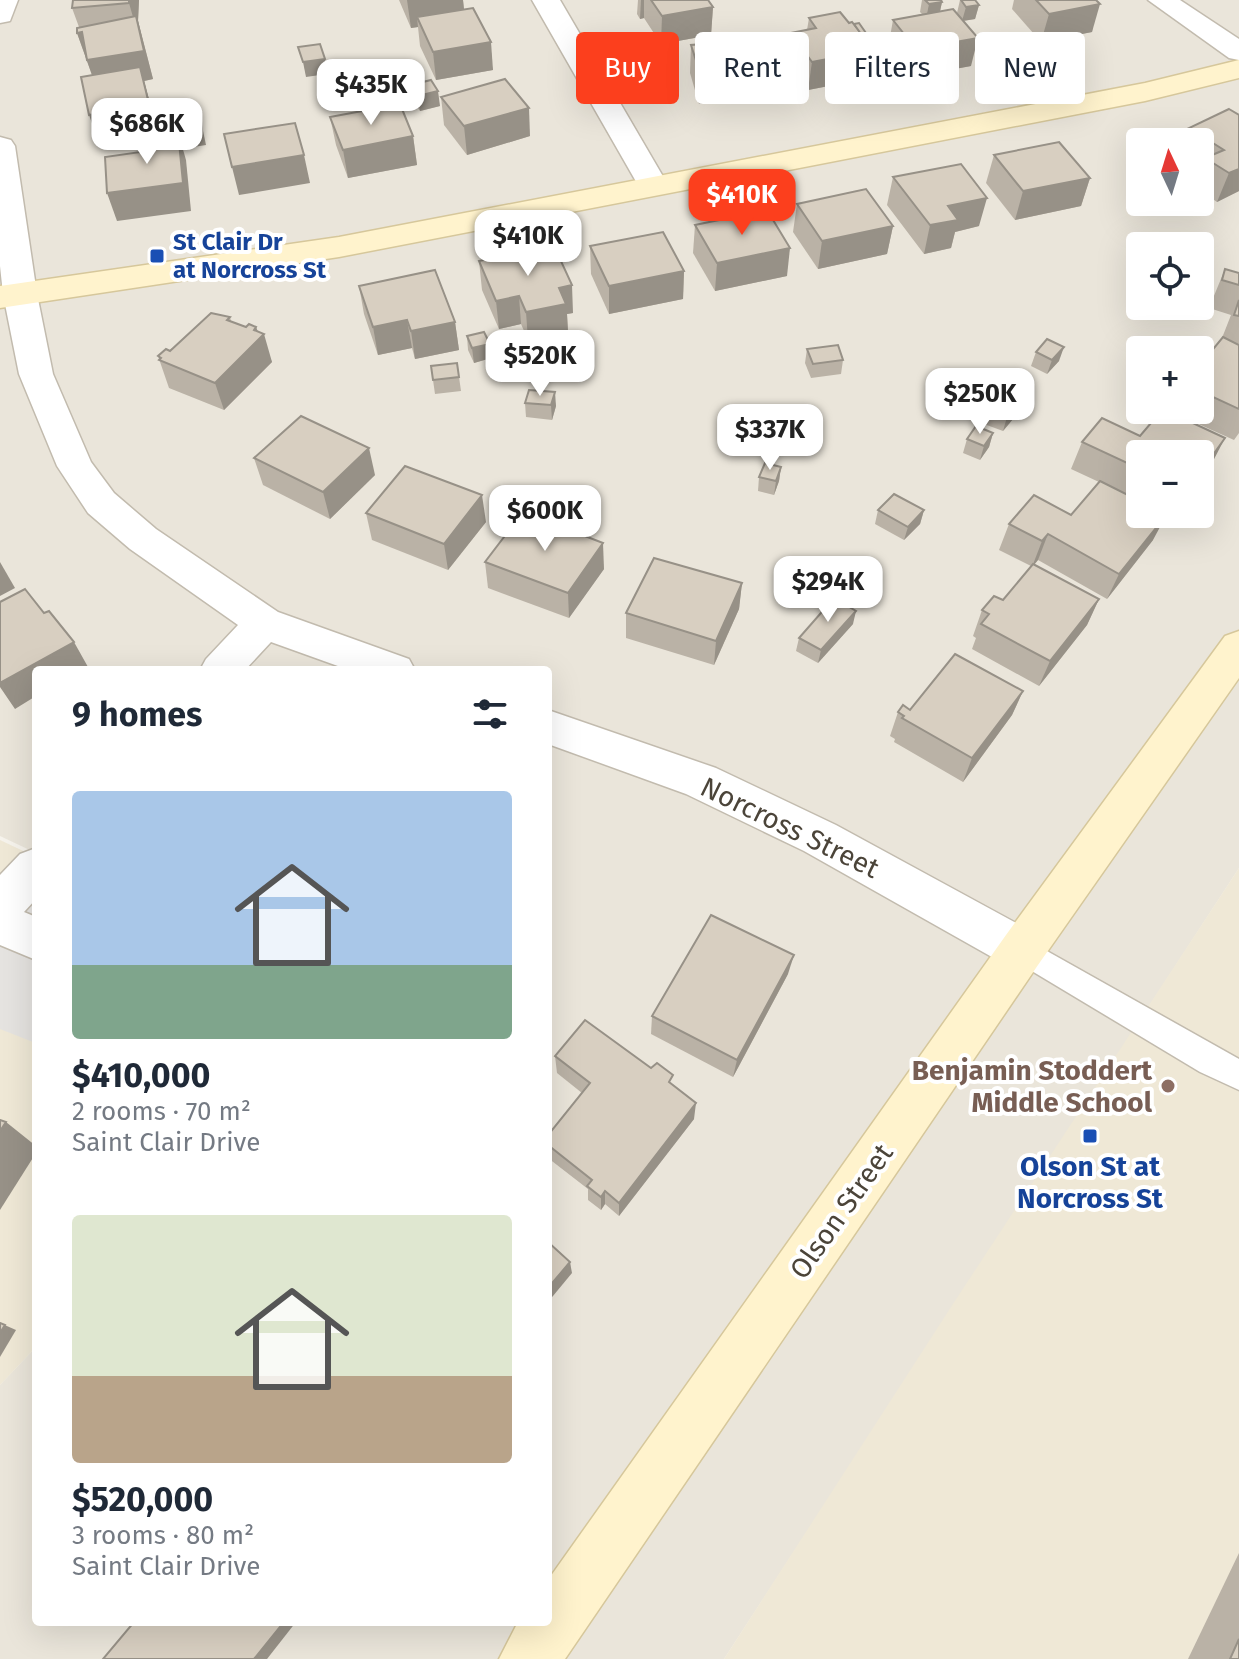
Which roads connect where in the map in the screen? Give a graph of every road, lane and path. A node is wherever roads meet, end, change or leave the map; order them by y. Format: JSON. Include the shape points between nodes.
{"nodes":[{"id":1,"x":4,"y":0,"type":"edge"},
{"id":2,"x":546,"y":0,"type":"edge"},
{"id":3,"x":1162,"y":0,"type":"edge"},
{"id":4,"x":0,"y":15,"type":"edge"},
{"id":5,"x":1239,"y":52,"type":"edge"},
{"id":6,"x":1239,"y":69,"type":"edge"},
{"id":7,"x":0,"y":146,"type":"edge"},
{"id":8,"x":653,"y":185,"type":"junction"},
{"id":9,"x":10,"y":296,"type":"edge"},
{"id":10,"x":264,"y":623,"type":"junction"},
{"id":11,"x":1239,"y":647,"type":"edge"},
{"id":12,"x":224,"y":666,"type":"edge"},
{"id":13,"x":384,"y":666,"type":"edge"},
{"id":14,"x":552,"y":728,"type":"edge"},
{"id":15,"x":32,"y":872,"type":"edge"},
{"id":16,"x":0,"y":906,"type":"edge"},
{"id":17,"x":0,"y":923,"type":"edge"},
{"id":18,"x":32,"y":937,"type":"edge"},
{"id":19,"x":1022,"y":950,"type":"junction"},
{"id":20,"x":1239,"y":1075,"type":"edge"},
{"id":21,"x":552,"y":1626,"type":"edge"},
{"id":22,"x":552,"y":1626,"type":"edge"},
{"id":23,"x":529,"y":1659,"type":"edge"}],
"edges":[{"from":1,"to":4,"type":"street"},
{"from":2,"to":8,"type":"street"},
{"from":3,"to":5,"type":"street"},
{"from":6,"to":8,"type":"street","via":[[1145,92]]},
{"from":7,"to":9,"type":"street"},
{"from":8,"to":9,"type":"street","via":[[339,247]]},
{"from":9,"to":10,"type":"street","via":[[57,430],[101,503],[143,539]]},
{"from":10,"to":12,"type":"street"},
{"from":10,"to":13,"type":"street"},
{"from":11,"to":19,"type":"street","name":"Olson Street"},
{"from":14,"to":19,"type":"street","name":"Norcross Street","via":[[714,787],[820,838]]},
{"from":15,"to":16,"type":"street"},
{"from":17,"to":18,"type":"street"},
{"from":19,"to":20,"type":"lane"},
{"from":19,"to":22,"type":"street","name":"Olson Street"},
{"from":21,"to":23,"type":"street","name":"Olson Street"}]}
